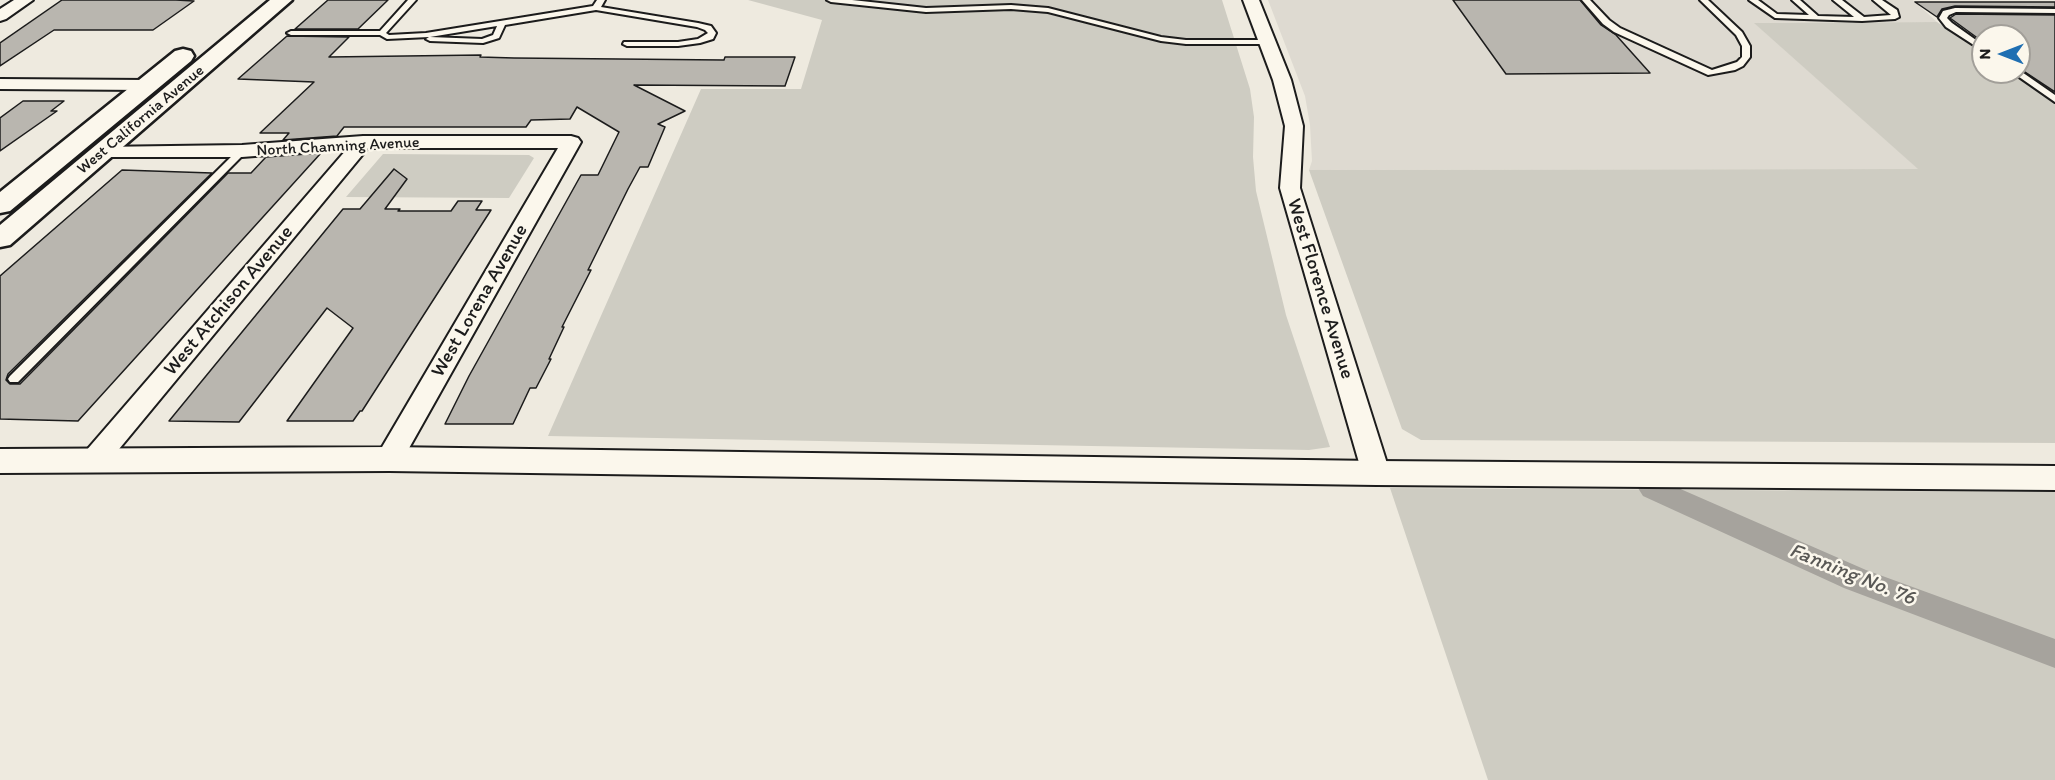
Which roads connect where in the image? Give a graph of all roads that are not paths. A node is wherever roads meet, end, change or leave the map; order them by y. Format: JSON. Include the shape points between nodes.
{"nodes":[{"id":1,"x":25,"y":0,"type":"edge"},
{"id":2,"x":252,"y":0,"type":"edge"},
{"id":3,"x":282,"y":0,"type":"edge"},
{"id":4,"x":411,"y":0,"type":"edge"},
{"id":5,"x":601,"y":0,"type":"edge"},
{"id":6,"x":831,"y":0,"type":"edge"},
{"id":7,"x":1251,"y":0,"type":"edge"},
{"id":8,"x":1586,"y":0,"type":"edge"},
{"id":9,"x":1704,"y":0,"type":"edge"},
{"id":10,"x":1753,"y":0,"type":"edge"},
{"id":11,"x":1796,"y":0,"type":"edge"},
{"id":12,"x":1837,"y":0,"type":"edge"},
{"id":13,"x":1877,"y":0,"type":"edge"},
{"id":14,"x":596,"y":8,"type":"junction"},
{"id":15,"x":2055,"y":11,"type":"edge"},
{"id":16,"x":0,"y":16,"type":"edge"},
{"id":17,"x":1816,"y":18,"type":"junction"},
{"id":18,"x":1862,"y":19,"type":"junction"},
{"id":19,"x":502,"y":23,"type":"junction"},
{"id":20,"x":291,"y":33,"type":"dead end"},
{"id":21,"x":382,"y":33,"type":"junction"},
{"id":22,"x":408,"y":37,"type":"junction"},
{"id":23,"x":1971,"y":41,"type":"edge"},
{"id":24,"x":1267,"y":42,"type":"junction"},
{"id":25,"x":627,"y":44,"type":"dead end"},
{"id":26,"x":2031,"y":82,"type":"edge"},
{"id":27,"x":0,"y":84,"type":"edge"},
{"id":28,"x":147,"y":85,"type":"junction"},
{"id":29,"x":2055,"y":99,"type":"edge"},
{"id":30,"x":363,"y":142,"type":"junction"},
{"id":31,"x":570,"y":142,"type":"joint"},
{"id":32,"x":106,"y":151,"type":"junction"},
{"id":33,"x":242,"y":151,"type":"junction"},
{"id":34,"x":0,"y":206,"type":"edge"},
{"id":35,"x":0,"y":239,"type":"edge"},
{"id":36,"x":14,"y":379,"type":"dead end"},
{"id":37,"x":95,"y":459,"type":"junction"},
{"id":38,"x":389,"y":459,"type":"junction"},
{"id":39,"x":0,"y":461,"type":"edge"},
{"id":40,"x":1376,"y":473,"type":"junction"},
{"id":41,"x":2055,"y":478,"type":"edge"}],
"edges":[{"from":1,"to":16,"type":"street"},
{"from":2,"to":28,"type":"main road","name":"West California Avenue"},
{"from":3,"to":32,"type":"main road","name":"West California Avenue"},
{"from":4,"to":21,"type":"lane"},
{"from":5,"to":14,"type":"lane"},
{"from":6,"to":24,"type":"lane","via":[[926,10],[1048,10],[1161,39]]},
{"from":7,"to":24,"type":"street","name":"West Florence Avenue"},
{"from":8,"to":9,"type":"lane","via":[[1617,30],[1711,73],[1732,68],[1746,57],[1746,46]]},
{"from":10,"to":17,"type":"lane","via":[[1775,16]]},
{"from":11,"to":17,"type":"lane"},
{"from":12,"to":18,"type":"lane"},
{"from":13,"to":18,"type":"lane","via":[[1895,17]]},
{"from":14,"to":19,"type":"lane"},
{"from":14,"to":25,"type":"lane","via":[[708,28],[712,33],[700,41],[678,44]]},
{"from":15,"to":23,"type":"lane","via":[[1946,13],[1943,18],[1949,25]]},
{"from":17,"to":18,"type":"lane"},
{"from":19,"to":22,"type":"lane"},
{"from":19,"to":22,"type":"lane","via":[[496,36],[483,41]]},
{"from":20,"to":21,"type":"lane"},
{"from":21,"to":22,"type":"lane"},
{"from":24,"to":40,"type":"street","name":"West Florence Avenue","via":[[1294,126],[1290,188]]},
{"from":26,"to":29,"type":"lane"},
{"from":27,"to":28,"type":"street"},
{"from":28,"to":32,"type":"main road","via":[[151,93],[148,98],[97,141]]},
{"from":28,"to":34,"type":"main road","name":"West California Avenue"},
{"from":30,"to":31,"type":"street","name":"North Channing Avenue"},
{"from":30,"to":33,"type":"street","name":"North Channing Avenue"},
{"from":30,"to":37,"type":"street","name":"West Atchison Avenue"},
{"from":31,"to":38,"type":"street","name":"West Lorena Avenue"},
{"from":32,"to":33,"type":"street","name":"North Channing Avenue"},
{"from":32,"to":35,"type":"main road","name":"West California Avenue"},
{"from":33,"to":36,"type":"lane"},
{"from":37,"to":38,"type":"street"},
{"from":37,"to":39,"type":"street"},
{"from":38,"to":40,"type":"street"},
{"from":40,"to":41,"type":"street"}]}
